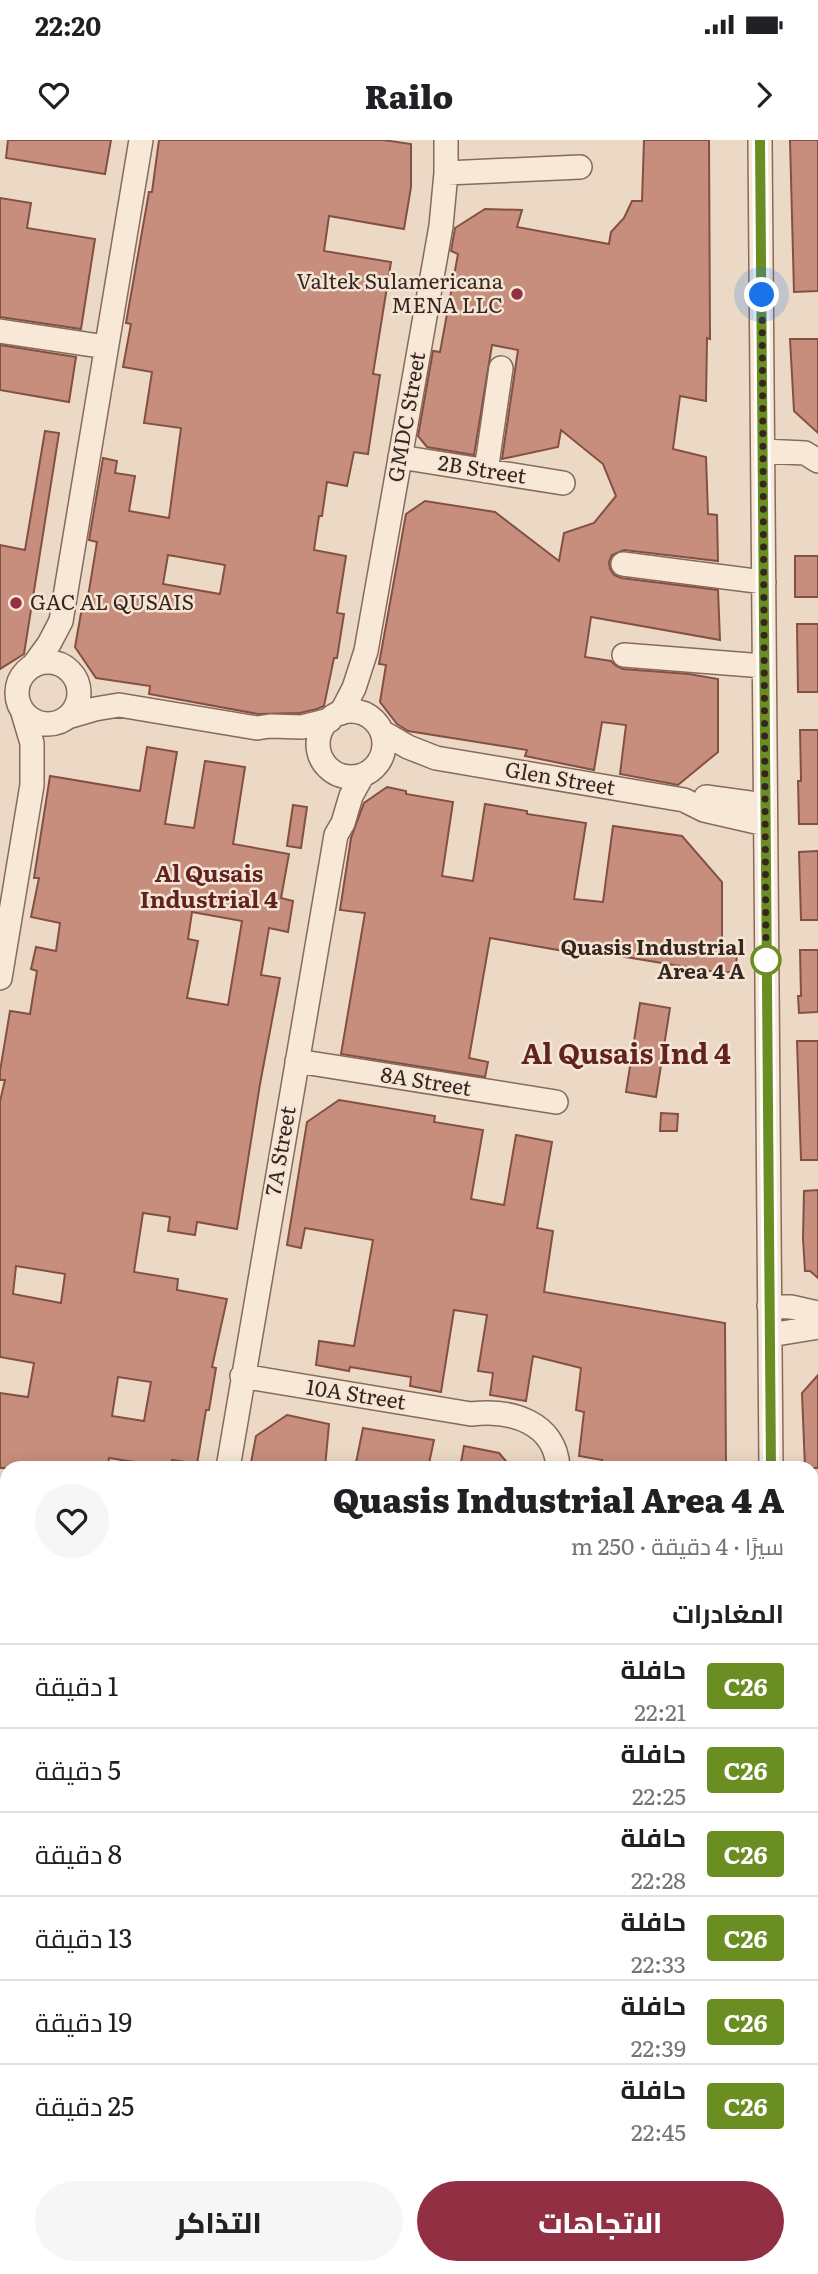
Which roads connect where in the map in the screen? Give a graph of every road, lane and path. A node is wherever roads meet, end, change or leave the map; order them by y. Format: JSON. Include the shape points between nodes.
{"nodes":[{"id":1,"x":141,"y":140,"type":"edge"},
{"id":2,"x":446,"y":140,"type":"edge"},
{"id":3,"x":760,"y":140,"type":"edge"},
{"id":4,"x":580,"y":167,"type":"dead end"},
{"id":5,"x":446,"y":173,"type":"junction"},
{"id":6,"x":0,"y":331,"type":"edge"},
{"id":7,"x":106,"y":347,"type":"junction"},
{"id":8,"x":502,"y":368,"type":"dead end"},
{"id":9,"x":400,"y":457,"type":"junction"},
{"id":10,"x":763,"y":459,"type":"junction"},
{"id":11,"x":818,"y":461,"type":"edge"},
{"id":12,"x":486,"y":471,"type":"junction"},
{"id":13,"x":563,"y":483,"type":"dead end"},
{"id":14,"x":623,"y":564,"type":"dead end"},
{"id":15,"x":764,"y":582,"type":"junction"},
{"id":16,"x":61,"y":621,"type":"junction"},
{"id":17,"x":366,"y":651,"type":"junction"},
{"id":18,"x":624,"y":655,"type":"dead end"},
{"id":19,"x":764,"y":666,"type":"junction"},
{"id":20,"x":31,"y":667,"type":"junction"},
{"id":21,"x":74,"y":675,"type":"junction"},
{"id":22,"x":0,"y":677,"type":"edge"},
{"id":23,"x":0,"y":694,"type":"edge"},
{"id":24,"x":119,"y":705,"type":"junction"},
{"id":25,"x":22,"y":711,"type":"junction"},
{"id":26,"x":335,"y":716,"type":"junction"},
{"id":27,"x":65,"y":719,"type":"junction"},
{"id":28,"x":378,"y":727,"type":"junction"},
{"id":29,"x":257,"y":728,"type":"junction"},
{"id":30,"x":436,"y":758,"type":"junction"},
{"id":31,"x":326,"y":763,"type":"junction"},
{"id":32,"x":369,"y":771,"type":"junction"},
{"id":33,"x":32,"y":785,"type":"junction"},
{"id":34,"x":765,"y":815,"type":"junction"},
{"id":35,"x":336,"y":835,"type":"junction"},
{"id":36,"x":0,"y":978,"type":"edge"},
{"id":37,"x":297,"y":1061,"type":"junction"},
{"id":38,"x":556,"y":1102,"type":"dead end"},
{"id":39,"x":769,"y":1306,"type":"junction"},
{"id":40,"x":818,"y":1313,"type":"edge"},
{"id":41,"x":818,"y":1328,"type":"edge"},
{"id":42,"x":770,"y":1335,"type":"junction"},
{"id":43,"x":242,"y":1376,"type":"junction"},
{"id":44,"x":471,"y":1414,"type":"junction"},
{"id":45,"x":229,"y":1461,"type":"edge"},
{"id":46,"x":543,"y":1461,"type":"edge"},
{"id":47,"x":557,"y":1461,"type":"edge"},
{"id":48,"x":771,"y":1461,"type":"edge"}],
"edges":[{"from":1,"to":7,"type":"street"},
{"from":2,"to":5,"type":"street","name":"GMDC Street"},
{"from":3,"to":10,"type":"street"},
{"from":4,"to":5,"type":"street"},
{"from":5,"to":9,"type":"street","name":"GMDC Street","via":[[441,226]]},
{"from":6,"to":7,"type":"street"},
{"from":7,"to":16,"type":"street"},
{"from":8,"to":12,"type":"street"},
{"from":9,"to":12,"type":"street","name":"2B Street"},
{"from":9,"to":17,"type":"street","name":"GMDC Street"},
{"from":10,"to":11,"type":"street","via":[[805,453]]},
{"from":10,"to":15,"type":"street"},
{"from":12,"to":13,"type":"street","name":"2B Street"},
{"from":14,"to":15,"type":"street"},
{"from":15,"to":19,"type":"street"},
{"from":16,"to":20,"type":"street"},
{"from":16,"to":21,"type":"street"},
{"from":17,"to":26,"type":"street","name":"GMDC Street","via":[[354,688]]},
{"from":17,"to":28,"type":"street","name":"GMDC Street","via":[[367,692]]},
{"from":18,"to":19,"type":"street"},
{"from":19,"to":34,"type":"street"},
{"from":20,"to":21,"type":"street","name":"Glen Street","via":[[55,662]]},
{"from":20,"to":22,"type":"street","name":"Glen Street"},
{"from":20,"to":25,"type":"street","via":[[18,683]]},
{"from":21,"to":24,"type":"street","name":"Glen Street"},
{"from":21,"to":27,"type":"street","via":[[79,701]]},
{"from":23,"to":25,"type":"street","name":"Glen Street"},
{"from":24,"to":27,"type":"street","name":"Glen Street"},
{"from":24,"to":29,"type":"street","name":"Glen Street"},
{"from":25,"to":27,"type":"street","name":"Glen Street","via":[[44,725]]},
{"from":25,"to":33,"type":"street","via":[[32,743]]},
{"from":26,"to":28,"type":"street","name":"Glen Street","via":[[359,713]]},
{"from":26,"to":29,"type":"street","name":"Glen Street","via":[[302,727]]},
{"from":26,"to":31,"type":"street","via":[[319,741]]},
{"from":27,"to":33,"type":"street","via":[[48,743]]},
{"from":28,"to":30,"type":"street","name":"Glen Street"},
{"from":28,"to":32,"type":"street","via":[[384,746]]},
{"from":29,"to":31,"type":"street","name":"Glen Street","via":[[302,744]]},
{"from":30,"to":32,"type":"street","name":"Glen Street","via":[[405,760]]},
{"from":30,"to":34,"type":"street","name":"Glen Street","via":[[684,800],[711,797]]},
{"from":31,"to":32,"type":"street","name":"Glen Street","via":[[346,777]]},
{"from":31,"to":35,"type":"street","via":[[336,798]]},
{"from":32,"to":35,"type":"street","via":[[351,796]]},
{"from":33,"to":36,"type":"street"},
{"from":34,"to":39,"type":"street"},
{"from":35,"to":37,"type":"street","name":"7A Street"},
{"from":37,"to":38,"type":"street","name":"8A Street"},
{"from":37,"to":43,"type":"street","name":"7A Street"},
{"from":39,"to":40,"type":"street"},
{"from":39,"to":42,"type":"street"},
{"from":41,"to":42,"type":"street"},
{"from":42,"to":48,"type":"street"},
{"from":43,"to":44,"type":"street","name":"10A Street"},
{"from":43,"to":45,"type":"street","name":"7A Street"},
{"from":44,"to":46,"type":"street","name":"10A Street","via":[[527,1437]]},
{"from":44,"to":47,"type":"street","name":"10A Street","via":[[498,1413],[535,1424],[554,1447]]}]}
